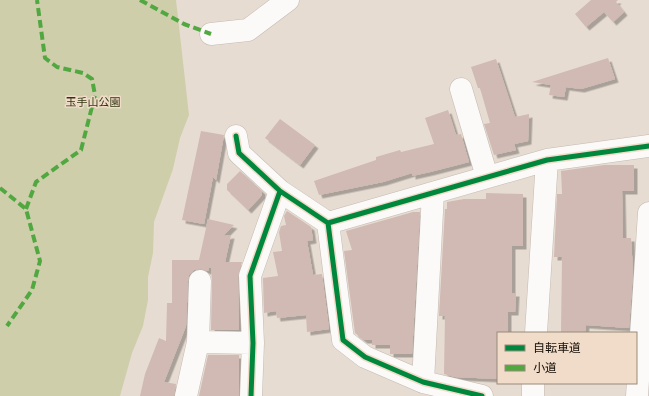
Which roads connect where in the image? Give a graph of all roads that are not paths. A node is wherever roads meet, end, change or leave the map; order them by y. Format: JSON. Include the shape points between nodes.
{"nodes":[{"id":1,"x":288,"y":0,"type":"edge"},
{"id":2,"x":211,"y":34,"type":"dead end"},
{"id":3,"x":461,"y":89,"type":"dead end"},
{"id":4,"x":236,"y":136,"type":"dead end"},
{"id":5,"x":649,"y":146,"type":"edge"},
{"id":6,"x":547,"y":160,"type":"junction"},
{"id":7,"x":487,"y":177,"type":"junction"},
{"id":8,"x":280,"y":191,"type":"junction"},
{"id":9,"x":433,"y":193,"type":"junction"},
{"id":10,"x":649,"y":213,"type":"edge"},
{"id":11,"x":328,"y":223,"type":"junction"},
{"id":12,"x":200,"y":280,"type":"dead end"},
{"id":13,"x":536,"y":332,"type":"edge"},
{"id":14,"x":198,"y":342,"type":"junction"},
{"id":15,"x":253,"y":342,"type":"junction"},
{"id":16,"x":423,"y":382,"type":"junction"},
{"id":17,"x":533,"y":384,"type":"edge"},
{"id":18,"x":186,"y":396,"type":"edge"},
{"id":19,"x":251,"y":396,"type":"edge"},
{"id":20,"x":482,"y":396,"type":"edge"},
{"id":21,"x":532,"y":396,"type":"edge"},
{"id":22,"x":637,"y":396,"type":"edge"}],
"edges":[{"from":1,"to":2,"type":"street","via":[[248,30]]},
{"from":3,"to":7,"type":"street"},
{"from":4,"to":8,"type":"street","via":[[239,153]]},
{"from":5,"to":6,"type":"street"},
{"from":6,"to":7,"type":"street"},
{"from":6,"to":13,"type":"street"},
{"from":7,"to":9,"type":"street"},
{"from":8,"to":11,"type":"street"},
{"from":8,"to":15,"type":"street","via":[[250,276]]},
{"from":9,"to":11,"type":"street"},
{"from":9,"to":16,"type":"street"},
{"from":10,"to":22,"type":"street"},
{"from":11,"to":16,"type":"street","via":[[343,340],[365,357]]},
{"from":12,"to":14,"type":"street"},
{"from":14,"to":15,"type":"street"},
{"from":14,"to":18,"type":"street"},
{"from":15,"to":19,"type":"street"},
{"from":16,"to":20,"type":"street"},
{"from":17,"to":21,"type":"street"}]}
